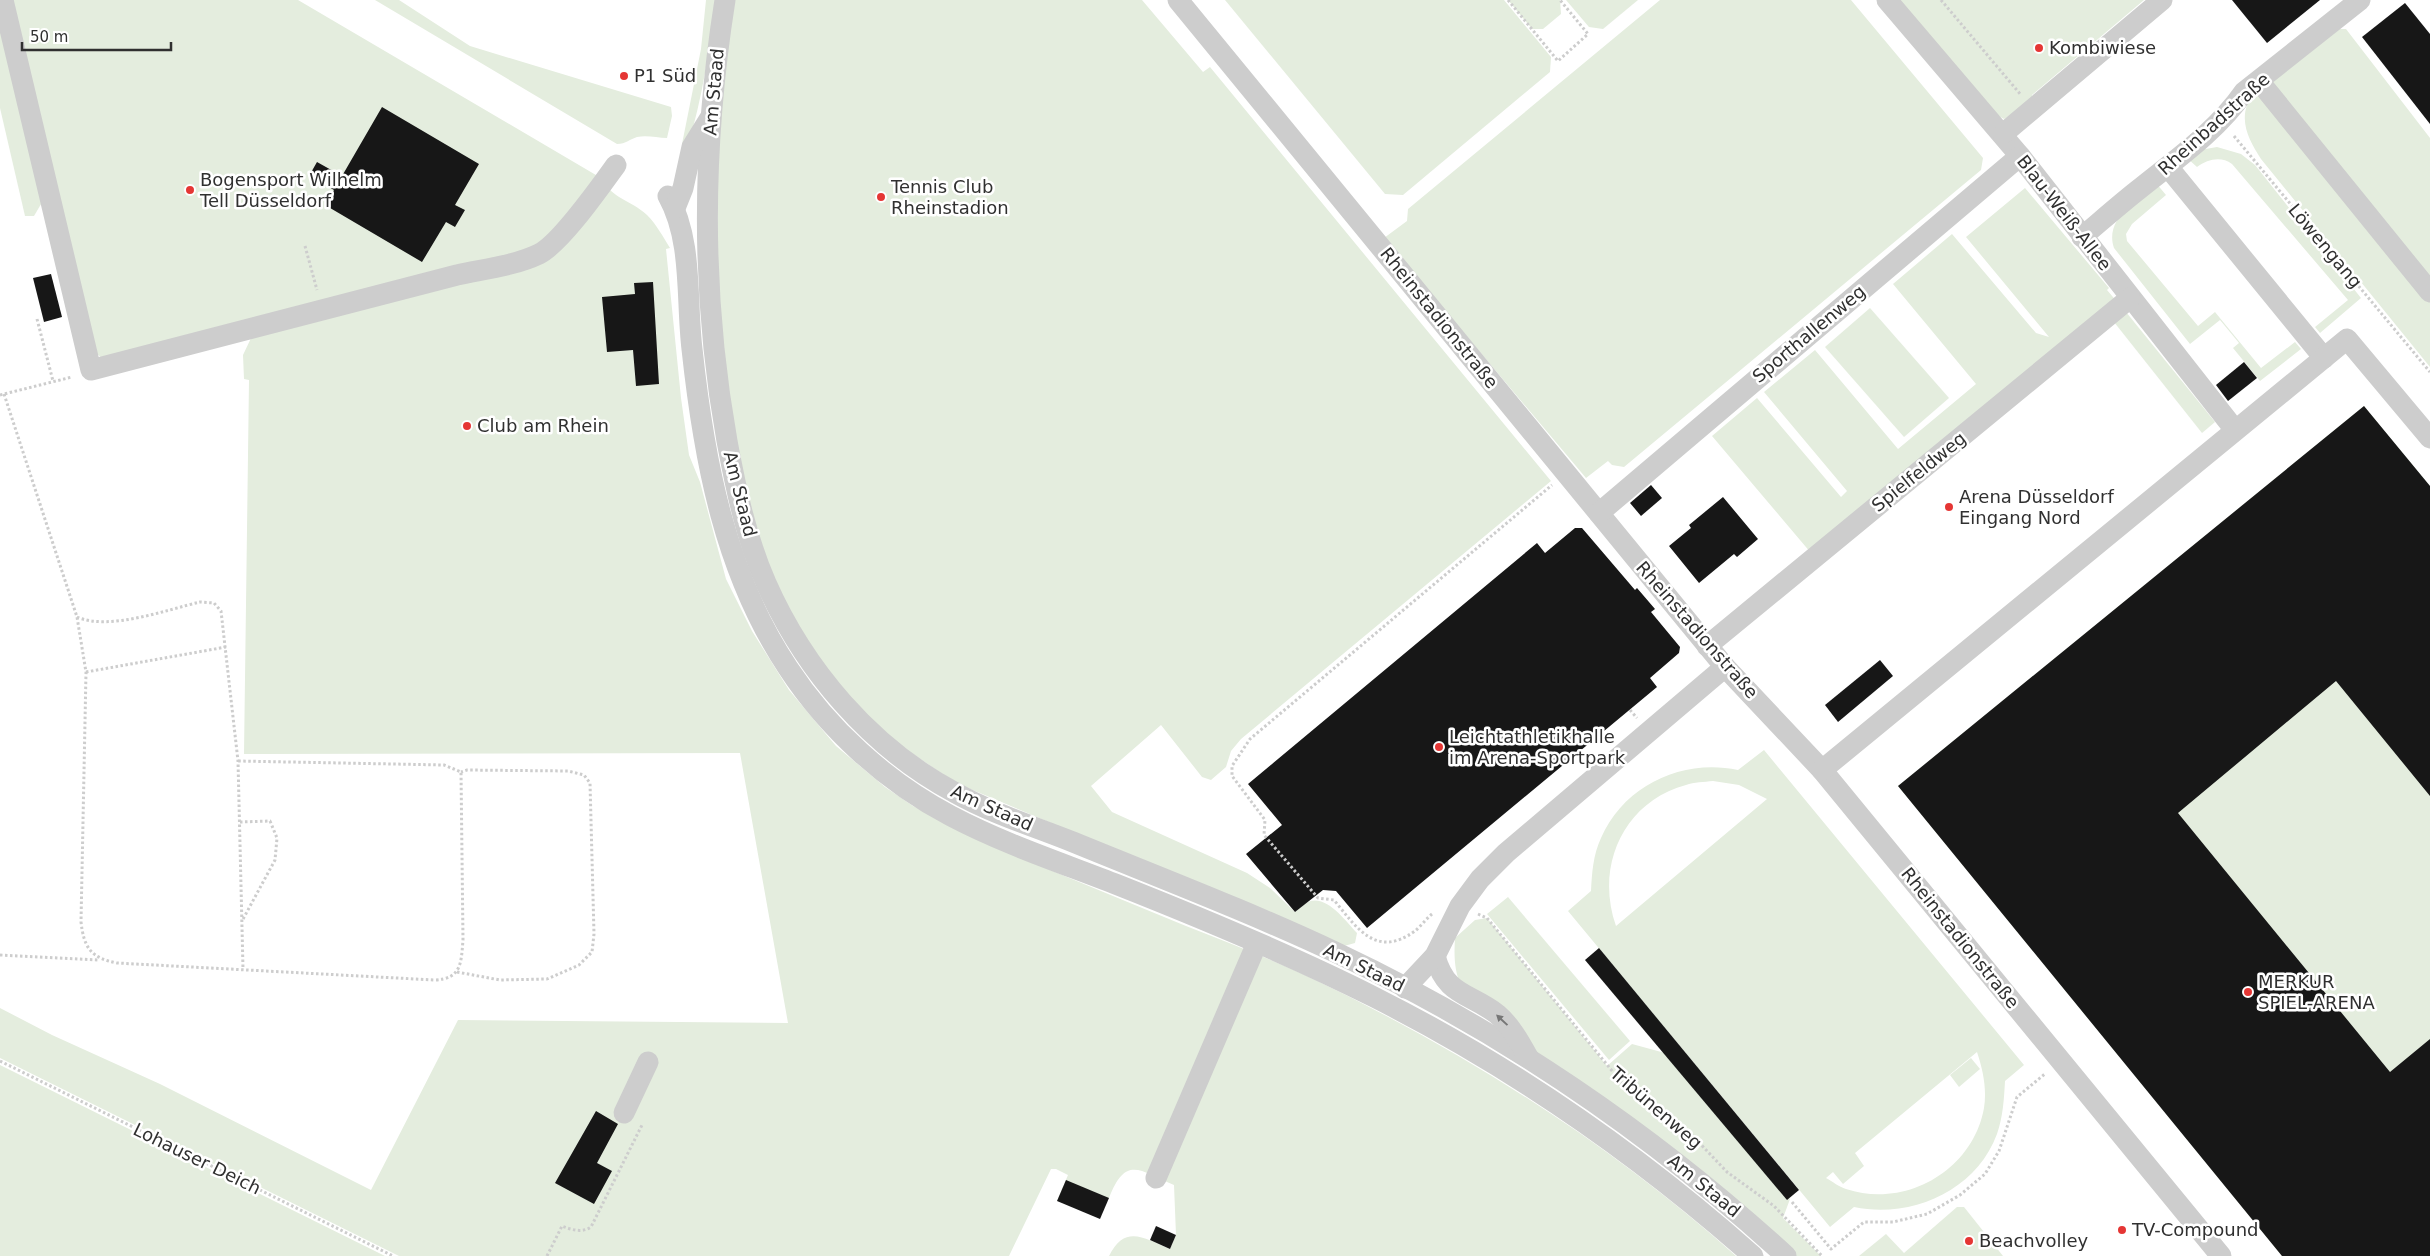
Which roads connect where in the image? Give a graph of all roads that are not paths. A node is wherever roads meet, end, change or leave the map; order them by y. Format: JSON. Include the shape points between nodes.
{"nodes":[{"id":1,"x":3,"y":0,"type":"edge"},
{"id":2,"x":725,"y":0,"type":"edge"},
{"id":3,"x":1178,"y":0,"type":"edge"},
{"id":4,"x":1887,"y":0,"type":"edge"},
{"id":5,"x":2162,"y":0,"type":"edge"},
{"id":6,"x":2360,"y":0,"type":"edge"},
{"id":7,"x":2259,"y":81,"type":"junction"},
{"id":8,"x":710,"y":118,"type":"junction"},
{"id":9,"x":2003,"y":134,"type":"junction"},
{"id":10,"x":2020,"y":156,"type":"junction"},
{"id":11,"x":616,"y":165,"type":"dead end"},
{"id":12,"x":2168,"y":167,"type":"junction"},
{"id":13,"x":708,"y":236,"type":"junction"},
{"id":14,"x":2082,"y":237,"type":"junction"},
{"id":15,"x":683,"y":238,"type":"junction"},
{"id":16,"x":2430,"y":292,"type":"edge"},
{"id":17,"x":2130,"y":298,"type":"junction"},
{"id":18,"x":2324,"y":358,"type":"junction"},
{"id":19,"x":2235,"y":430,"type":"junction"},
{"id":20,"x":2430,"y":438,"type":"edge"},
{"id":21,"x":1599,"y":513,"type":"junction"},
{"id":22,"x":1707,"y":646,"type":"junction"},
{"id":23,"x":1725,"y":667,"type":"junction"},
{"id":24,"x":1822,"y":770,"type":"junction"},
{"id":25,"x":1256,"y":943,"type":"junction"},
{"id":26,"x":1436,"y":956,"type":"junction"},
{"id":27,"x":1405,"y":988,"type":"junction"},
{"id":28,"x":1530,"y":1060,"type":"junction"},
{"id":29,"x":648,"y":1062,"type":"dead end"},
{"id":30,"x":624,"y":1113,"type":"dead end"},
{"id":31,"x":1156,"y":1178,"type":"dead end"},
{"id":32,"x":1752,"y":1256,"type":"edge"},
{"id":33,"x":1786,"y":1256,"type":"edge"},
{"id":34,"x":2221,"y":1256,"type":"edge"}],
"edges":[{"from":1,"to":11,"type":"street","via":[[91,370],[540,254],[554,244]]},
{"from":2,"to":8,"type":"street","name":"Am Staad"},
{"from":3,"to":21,"type":"street","name":"Rheinstadionstraße"},
{"from":4,"to":9,"type":"street","name":"Blau-Weiß-Allee"},
{"from":5,"to":9,"type":"street"},
{"from":6,"to":7,"type":"street","name":"Rheinbadstraße"},
{"from":7,"to":12,"type":"street","name":"Rheinbadstraße"},
{"from":7,"to":16,"type":"street"},
{"from":8,"to":13,"type":"street","name":"Am Staad"},
{"from":8,"to":15,"type":"street","name":"Am Staad","via":[[692,147],[683,188],[671,202]]},
{"from":9,"to":10,"type":"street","name":"Blau-Weiß-Allee"},
{"from":10,"to":14,"type":"street","name":"Blau-Weiß-Allee"},
{"from":10,"to":21,"type":"street","name":"Sporthallenweg"},
{"from":12,"to":14,"type":"street","name":"Rheinbadstraße"},
{"from":12,"to":18,"type":"street"},
{"from":13,"to":15,"type":"street"},
{"from":13,"to":27,"type":"street","name":"Am Staad","via":[[715,367],[745,524],[764,579],[785,620],[809,660],[855,716],[914,767],[954,793],[1215,900],[1338,954]]},
{"from":14,"to":17,"type":"street","name":"Blau-Weiß-Allee"},
{"from":15,"to":25,"type":"street","name":"Am Staad","via":[[697,392],[723,527],[753,609],[812,702],[885,774],[952,816]]},
{"from":17,"to":19,"type":"street","name":"Blau-Weiß-Allee"},
{"from":17,"to":22,"type":"street","name":"Spielfeldweg"},
{"from":18,"to":19,"type":"street"},
{"from":18,"to":20,"type":"street","via":[[2347,339]]},
{"from":19,"to":24,"type":"street"},
{"from":21,"to":22,"type":"street","name":"Rheinstadionstraße"},
{"from":22,"to":23,"type":"street","name":"Rheinstadionstraße"},
{"from":23,"to":24,"type":"street","name":"Rheinstadionstraße"},
{"from":23,"to":26,"type":"street","via":[[1480,879],[1460,906]]},
{"from":24,"to":34,"type":"street","name":"Rheinstadionstraße"},
{"from":25,"to":31,"type":"street"},
{"from":25,"to":32,"type":"street","name":"Am Staad","via":[[1374,997],[1510,1073],[1632,1157],[1713,1220]]},
{"from":26,"to":27,"type":"street"},
{"from":28,"to":26,"type":"street","one_way":true,"via":[[1508,1024],[1449,985],[1440,973]]},
{"from":27,"to":28,"type":"street","name":"Am Staad"},
{"from":28,"to":33,"type":"street","name":"Am Staad","via":[[1638,1134],[1750,1222]]},
{"from":29,"to":30,"type":"street"}]}
